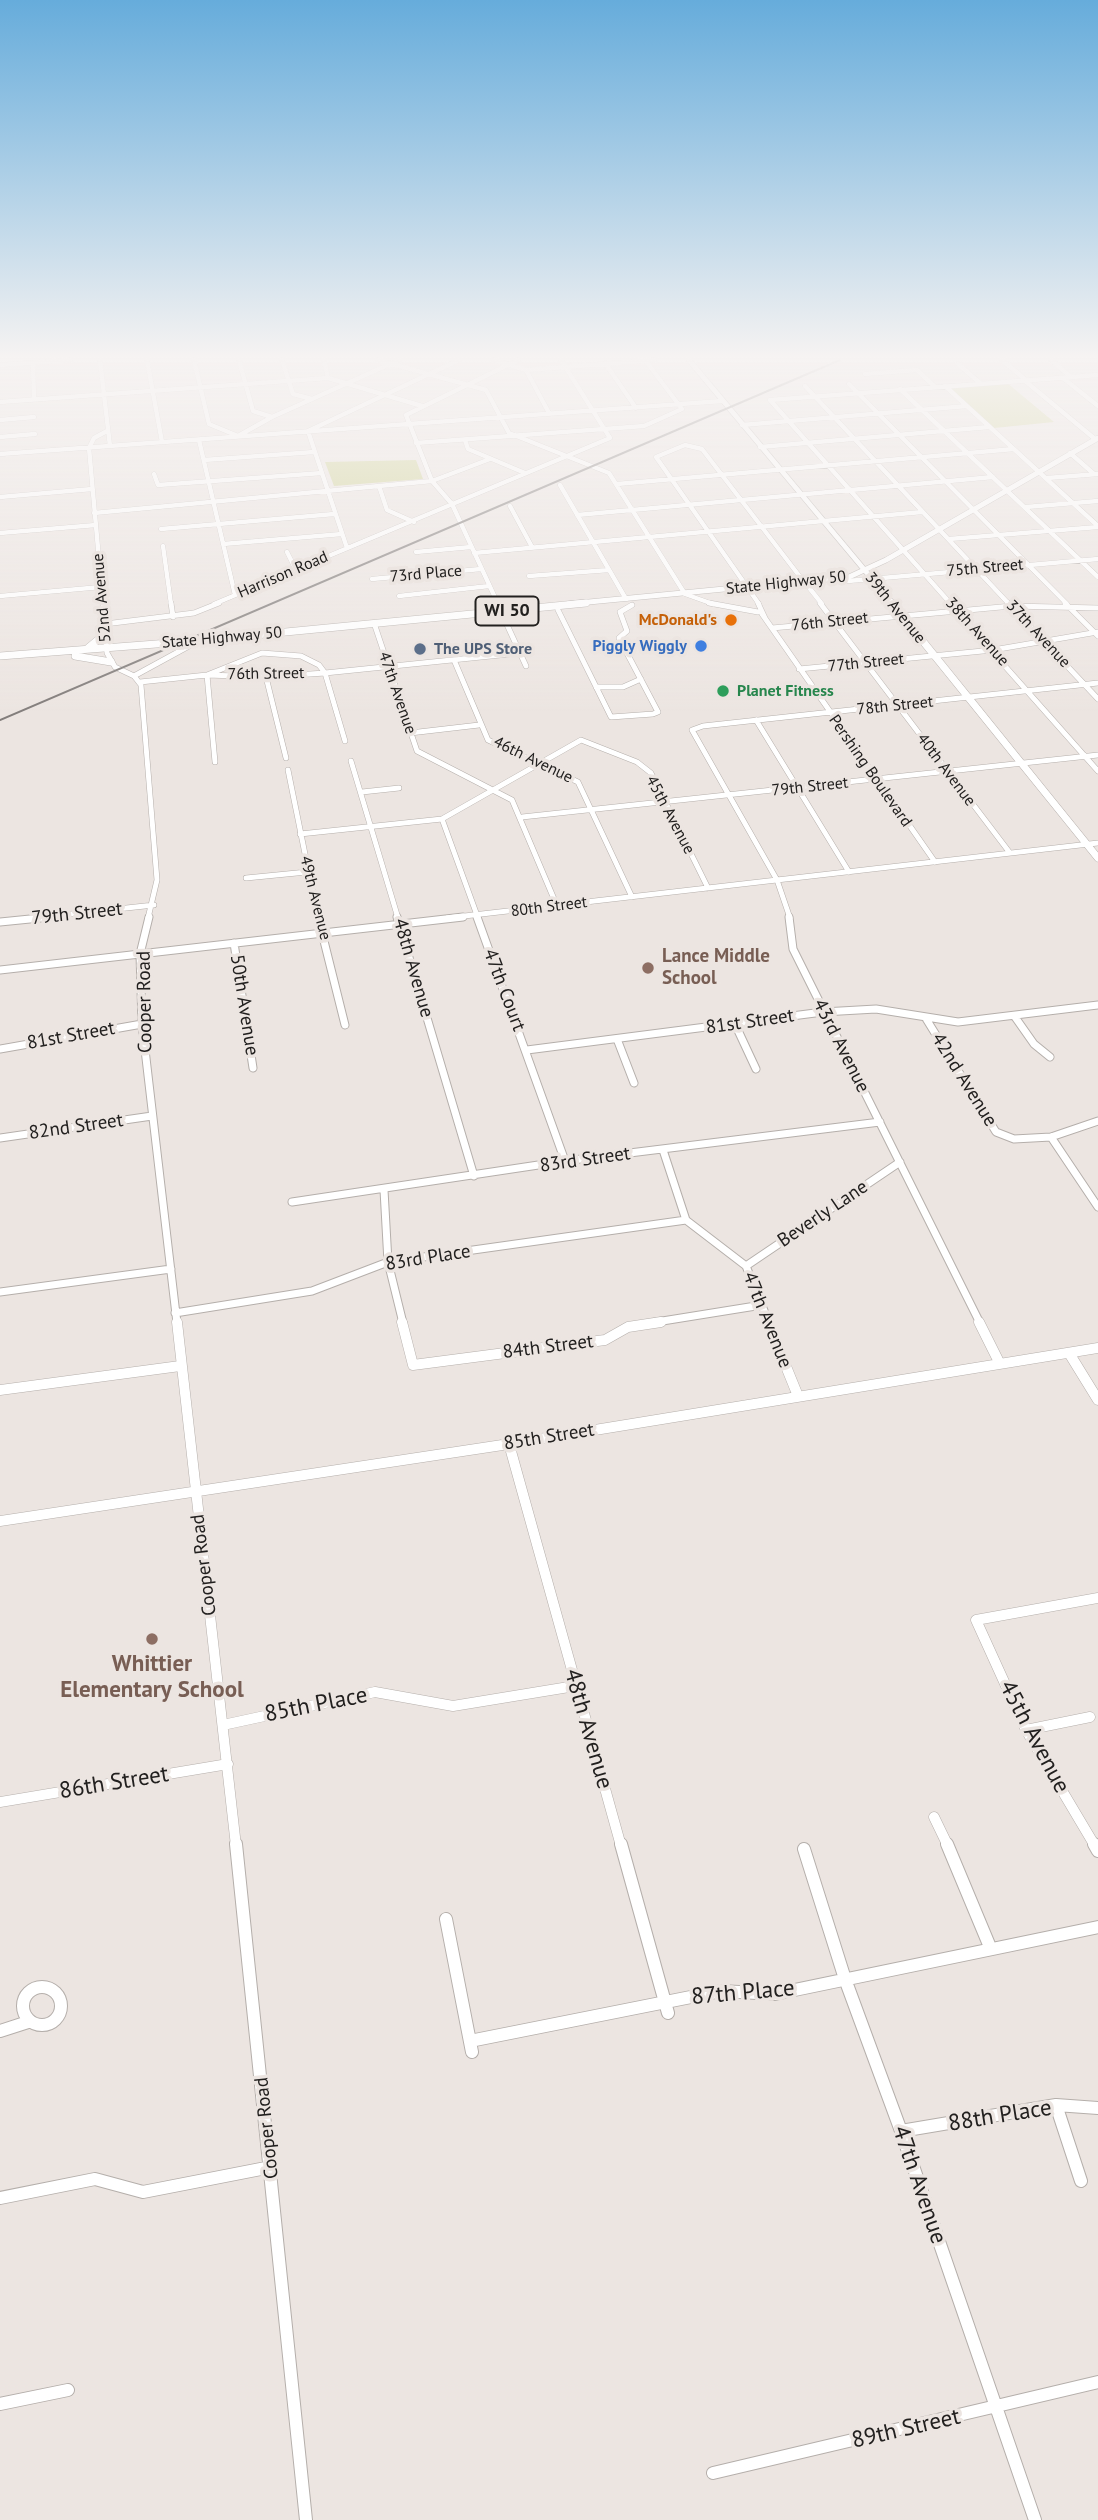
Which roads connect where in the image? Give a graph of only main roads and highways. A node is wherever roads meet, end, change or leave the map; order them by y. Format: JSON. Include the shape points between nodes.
{"nodes":[{"id":1,"x":786,"y":478,"type":"edge"},
{"id":2,"x":1027,"y":478,"type":"edge"},
{"id":3,"x":866,"y":575,"type":"junction"},
{"id":4,"x":696,"y":595,"type":"junction"},
{"id":5,"x":502,"y":613,"type":"junction"},
{"id":6,"x":106,"y":633,"type":"road end"},
{"id":7,"x":259,"y":637,"type":"junction"},
{"id":8,"x":107,"y":651,"type":"junction"},
{"id":9,"x":78,"y":653,"type":"junction"},
{"id":10,"x":0,"y":656,"type":"edge"},
{"id":11,"x":39,"y":659,"type":"junction"},
{"id":12,"x":0,"y":662,"type":"edge"},
{"id":13,"x":111,"y":662,"type":"road end"},
{"id":14,"x":1098,"y":858,"type":"edge"}],
"edges":[{"from":1,"to":3,"type":"main road","name":"39th Avenue"},
{"from":2,"to":3,"type":"main road","name":"State Highway 50","number":"WI 50"},
{"from":3,"to":4,"type":"main road","name":"State Highway 50","number":"WI 50"},
{"from":3,"to":14,"type":"main road","name":"39th Avenue"},
{"from":4,"to":5,"type":"main road","name":"State Highway 50","number":"WI 50"},
{"from":4,"to":5,"type":"main road","name":"State Highway 50","number":"WI 50"},
{"from":5,"to":7,"type":"main road","name":"State Highway 50","number":"WI 50"},
{"from":6,"to":9,"type":"main road"},
{"from":7,"to":8,"type":"main road","name":"State Highway 50","number":"WI 50"},
{"from":7,"to":8,"type":"main road","name":"State Highway 50","number":"WI 50"},
{"from":8,"to":9,"type":"main road","name":"State Highway 50","number":"WI 50"},
{"from":8,"to":11,"type":"main road"},
{"from":9,"to":10,"type":"main road","name":"State Highway 50","number":"WI 50"},
{"from":9,"to":11,"type":"main road","name":"State Highway 50","number":"WI 50"},
{"from":9,"to":13,"type":"main road"},
{"from":11,"to":12,"type":"main road","name":"State Highway 50","number":"WI 50"}]}
